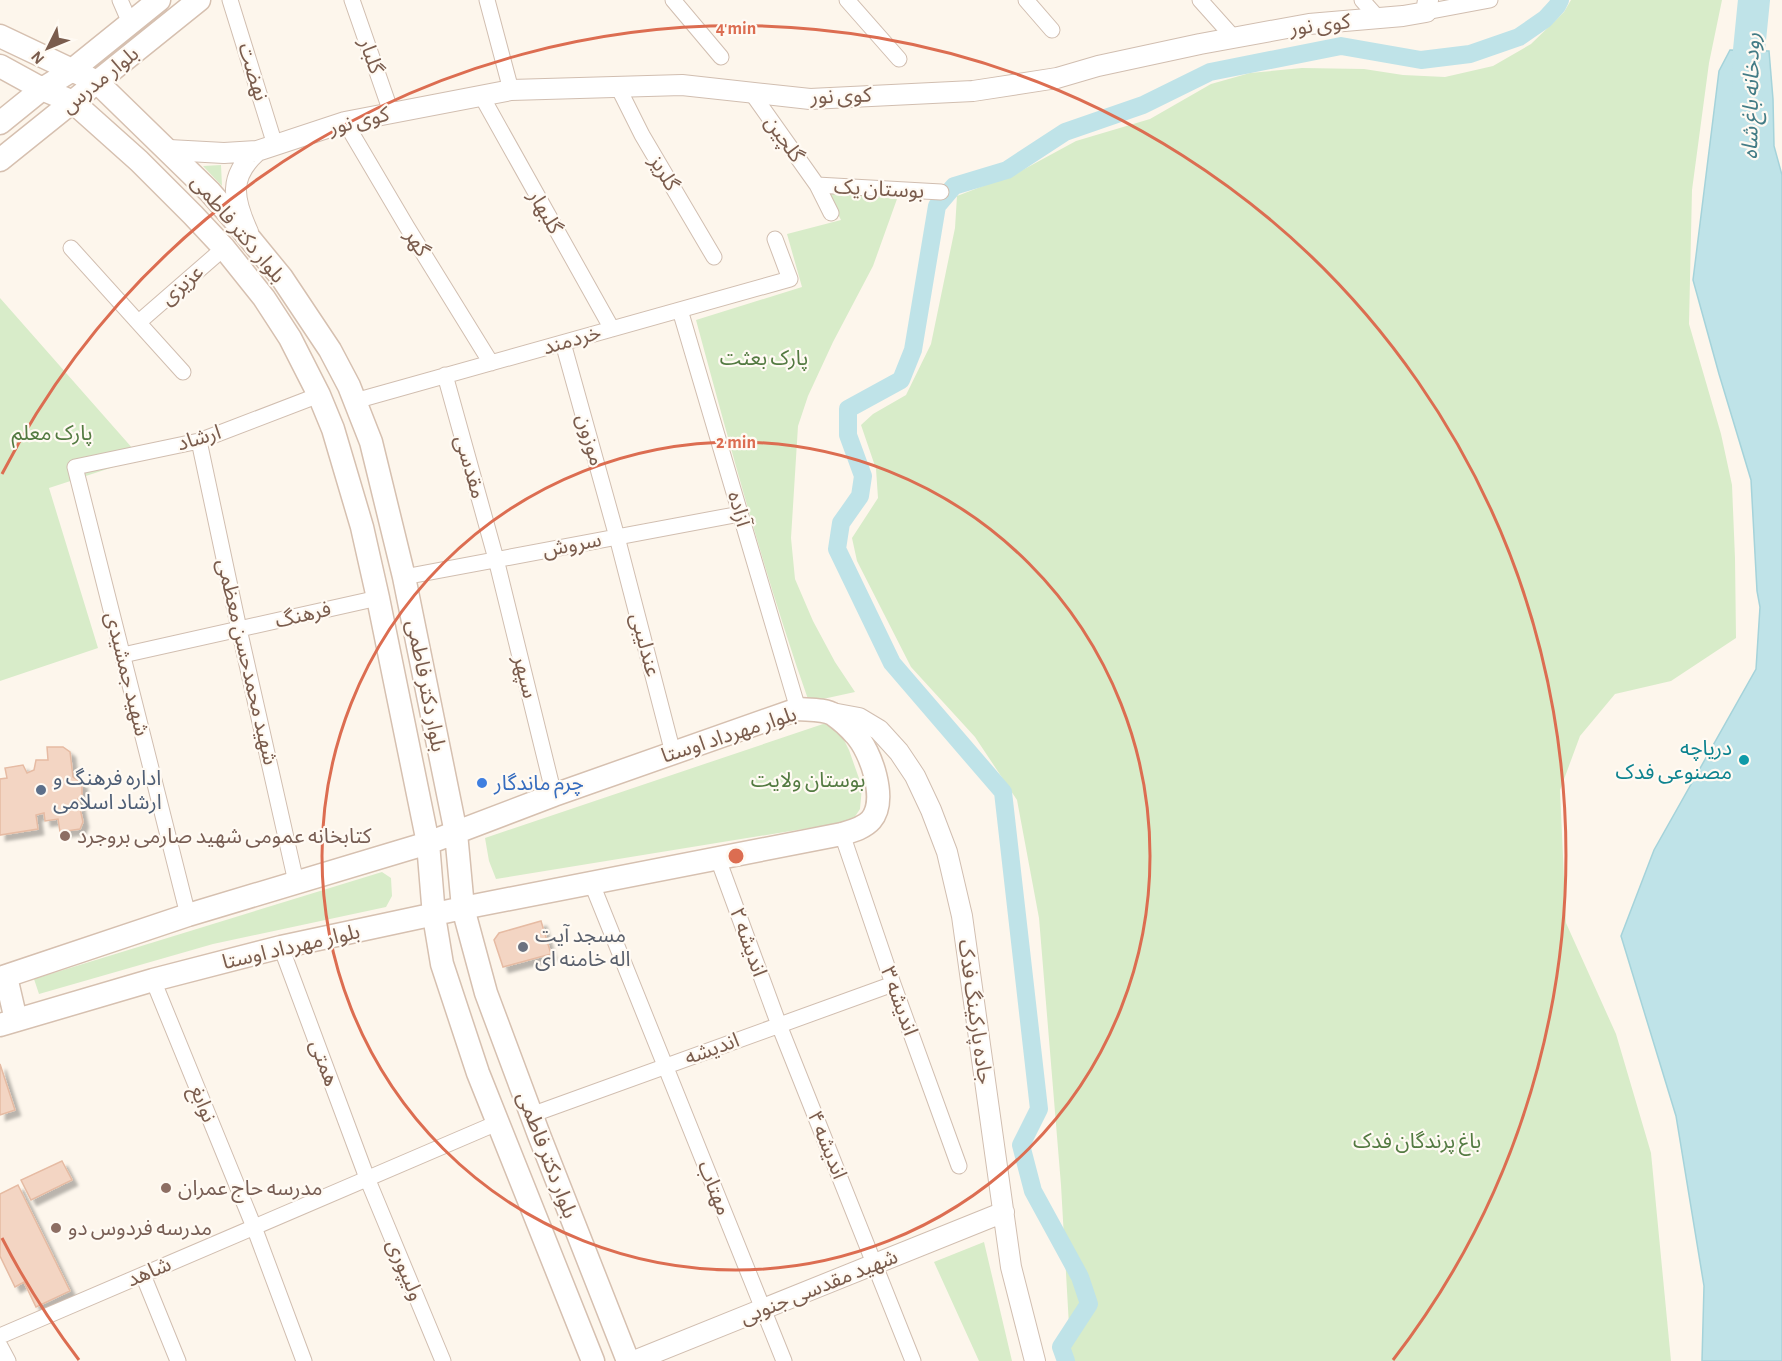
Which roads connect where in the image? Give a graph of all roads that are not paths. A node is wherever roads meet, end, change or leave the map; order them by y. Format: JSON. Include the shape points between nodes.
{"nodes":[{"id":1,"x":120,"y":0,"type":"edge"},
{"id":2,"x":159,"y":0,"type":"edge"},
{"id":3,"x":199,"y":0,"type":"edge"},
{"id":4,"x":230,"y":0,"type":"edge"},
{"id":5,"x":352,"y":0,"type":"edge"},
{"id":6,"x":487,"y":0,"type":"edge"},
{"id":7,"x":673,"y":0,"type":"edge"},
{"id":8,"x":847,"y":0,"type":"edge"},
{"id":9,"x":1026,"y":0,"type":"edge"},
{"id":10,"x":1200,"y":0,"type":"edge"},
{"id":11,"x":1362,"y":0,"type":"edge"},
{"id":12,"x":1490,"y":0,"type":"edge"},
{"id":13,"x":1427,"y":6,"type":"edge"},
{"id":14,"x":1378,"y":18,"type":"junction"},
{"id":15,"x":130,"y":23,"type":"junction"},
{"id":16,"x":1052,"y":30,"type":"dead end"},
{"id":17,"x":0,"y":36,"type":"edge"},
{"id":18,"x":1234,"y":38,"type":"junction"},
{"id":19,"x":722,"y":57,"type":"dead end"},
{"id":20,"x":899,"y":59,"type":"dead end"},
{"id":21,"x":0,"y":66,"type":"edge"},
{"id":22,"x":71,"y":71,"type":"junction"},
{"id":23,"x":97,"y":82,"type":"junction"},
{"id":24,"x":618,"y":87,"type":"junction"},
{"id":25,"x":42,"y":89,"type":"junction"},
{"id":26,"x":511,"y":90,"type":"junction"},
{"id":27,"x":751,"y":92,"type":"junction"},
{"id":28,"x":481,"y":95,"type":"junction"},
{"id":29,"x":73,"y":102,"type":"junction"},
{"id":30,"x":390,"y":112,"type":"junction"},
{"id":31,"x":345,"y":122,"type":"junction"},
{"id":32,"x":0,"y":123,"type":"edge"},
{"id":33,"x":266,"y":148,"type":"junction"},
{"id":34,"x":168,"y":150,"type":"junction"},
{"id":35,"x":0,"y":160,"type":"edge"},
{"id":36,"x":817,"y":185,"type":"junction"},
{"id":37,"x":941,"y":192,"type":"dead end"},
{"id":38,"x":831,"y":213,"type":"dead end"},
{"id":39,"x":775,"y":239,"type":"dead end"},
{"id":40,"x":252,"y":242,"type":"junction"},
{"id":41,"x":71,"y":248,"type":"dead end"},
{"id":42,"x":224,"y":248,"type":"junction"},
{"id":43,"x":714,"y":256,"type":"dead end"},
{"id":44,"x":680,"y":310,"type":"junction"},
{"id":45,"x":139,"y":322,"type":"junction"},
{"id":46,"x":612,"y":329,"type":"junction"},
{"id":47,"x":563,"y":343,"type":"junction"},
{"id":48,"x":491,"y":363,"type":"junction"},
{"id":49,"x":183,"y":372,"type":"dead end"},
{"id":50,"x":445,"y":375,"type":"junction"},
{"id":51,"x":319,"y":395,"type":"junction"},
{"id":52,"x":355,"y":401,"type":"junction"},
{"id":53,"x":199,"y":441,"type":"junction"},
{"id":54,"x":75,"y":468,"type":"joint"},
{"id":55,"x":740,"y":514,"type":"junction"},
{"id":56,"x":617,"y":537,"type":"junction"},
{"id":57,"x":496,"y":559,"type":"junction"},
{"id":58,"x":404,"y":577,"type":"junction"},
{"id":59,"x":378,"y":598,"type":"junction"},
{"id":60,"x":239,"y":629,"type":"junction"},
{"id":61,"x":123,"y":655,"type":"junction"},
{"id":62,"x":798,"y":709,"type":"junction"},
{"id":63,"x":832,"y":713,"type":"junction"},
{"id":64,"x":674,"y":753,"type":"junction"},
{"id":65,"x":554,"y":795,"type":"junction"},
{"id":66,"x":456,"y":834,"type":"junction"},
{"id":67,"x":842,"y":834,"type":"junction"},
{"id":68,"x":428,"y":843,"type":"junction"},
{"id":69,"x":718,"y":859,"type":"junction"},
{"id":70,"x":297,"y":882,"type":"junction"},
{"id":71,"x":592,"y":884,"type":"junction"},
{"id":72,"x":463,"y":908,"type":"junction"},
{"id":73,"x":188,"y":915,"type":"junction"},
{"id":74,"x":434,"y":916,"type":"junction"},
{"id":75,"x":281,"y":947,"type":"junction"},
{"id":76,"x":3,"y":977,"type":"edge"},
{"id":77,"x":153,"y":980,"type":"junction"},
{"id":78,"x":893,"y":984,"type":"junction"},
{"id":79,"x":8,"y":1023,"type":"edge"},
{"id":80,"x":779,"y":1025,"type":"junction"},
{"id":81,"x":665,"y":1066,"type":"junction"},
{"id":82,"x":531,"y":1115,"type":"junction"},
{"id":83,"x":497,"y":1123,"type":"junction"},
{"id":84,"x":959,"y":1166,"type":"dead end"},
{"id":85,"x":367,"y":1178,"type":"junction"},
{"id":86,"x":1004,"y":1212,"type":"junction"},
{"id":87,"x":254,"y":1227,"type":"junction"},
{"id":88,"x":874,"y":1264,"type":"junction"},
{"id":89,"x":143,"y":1275,"type":"junction"},
{"id":90,"x":763,"y":1309,"type":"junction"},
{"id":91,"x":0,"y":1336,"type":"edge"},
{"id":92,"x":0,"y":1346,"type":"edge"},
{"id":93,"x":8,"y":1361,"type":"edge"},
{"id":94,"x":178,"y":1361,"type":"edge"},
{"id":95,"x":304,"y":1361,"type":"edge"},
{"id":96,"x":443,"y":1361,"type":"edge"},
{"id":97,"x":593,"y":1361,"type":"edge"},
{"id":98,"x":628,"y":1361,"type":"edge"},
{"id":99,"x":634,"y":1361,"type":"edge"},
{"id":100,"x":784,"y":1361,"type":"edge"},
{"id":101,"x":913,"y":1361,"type":"edge"},
{"id":102,"x":1035,"y":1361,"type":"edge"}],
"edges":[{"from":1,"to":15,"type":"street"},
{"from":2,"to":15,"type":"main road","name":"بلوار مدرس"},
{"from":3,"to":23,"type":"main road","name":"بلوار مدرس"},
{"from":4,"to":33,"type":"street","name":"نهضت"},
{"from":5,"to":30,"type":"street","name":"گلبار"},
{"from":6,"to":26,"type":"street"},
{"from":7,"to":19,"type":"street"},
{"from":8,"to":20,"type":"street"},
{"from":9,"to":16,"type":"street"},
{"from":10,"to":18,"type":"street"},
{"from":11,"to":14,"type":"street"},
{"from":12,"to":13,"type":"street"},
{"from":13,"to":14,"type":"street","name":"کوی نور"},
{"from":14,"to":18,"type":"street","name":"کوی نور","via":[[1309,24]]},
{"from":15,"to":22,"type":"main road","name":"بلوار مدرس"},
{"from":17,"to":22,"type":"main road"},
{"from":18,"to":27,"type":"street","name":"کوی نور","via":[[1058,78],[973,91],[810,99]]},
{"from":21,"to":25,"type":"main road"},
{"from":22,"to":23,"type":"main road"},
{"from":22,"to":25,"type":"main road","name":"بلوار مدرس"},
{"from":23,"to":29,"type":"main road","name":"بلوار مدرس"},
{"from":23,"to":34,"type":"main road","name":"بلوار دکتر فاطمی"},
{"from":24,"to":26,"type":"street","name":"کوی نور"},
{"from":24,"to":27,"type":"street","name":"کوی نور","via":[[682,85]]},
{"from":24,"to":43,"type":"street","name":"گلریز"},
{"from":25,"to":29,"type":"main road","name":"بلوار دکتر فاطمی"},
{"from":25,"to":32,"type":"main road","name":"بلوار مدرس"},
{"from":26,"to":28,"type":"street","name":"کوی نور"},
{"from":27,"to":36,"type":"street","name":"گلچین"},
{"from":28,"to":30,"type":"street","name":"کوی نور"},
{"from":28,"to":46,"type":"street","name":"گلبهار"},
{"from":29,"to":35,"type":"main road","name":"بلوار مدرس"},
{"from":29,"to":42,"type":"main road","name":"بلوار دکتر فاطمی"},
{"from":30,"to":31,"type":"street","name":"کوی نور"},
{"from":31,"to":33,"type":"street","name":"کوی نور"},
{"from":31,"to":48,"type":"street","name":"گهر"},
{"from":33,"to":34,"type":"street","name":"کوی نور","via":[[224,153]]},
{"from":33,"to":40,"type":"street","via":[[247,160],[238,174],[235,192]]},
{"from":34,"to":40,"type":"main road","name":"بلوار دکتر فاطمی"},
{"from":36,"to":37,"type":"street","name":"بوستان یک"},
{"from":36,"to":38,"type":"street","name":"گلچین"},
{"from":39,"to":44,"type":"street","name":"خردمند","via":[[790,279]]},
{"from":40,"to":52,"type":"main road","name":"بلوار دکتر فاطمی","via":[[312,322]]},
{"from":41,"to":45,"type":"street"},
{"from":42,"to":45,"type":"street","name":"عزیزی"},
{"from":42,"to":51,"type":"main road","name":"بلوار دکتر فاطمی","via":[[290,338]]},
{"from":44,"to":46,"type":"street","name":"خردمند"},
{"from":44,"to":55,"type":"street","name":"آزاده"},
{"from":45,"to":49,"type":"street"},
{"from":46,"to":47,"type":"street","name":"خردمند"},
{"from":47,"to":48,"type":"street","name":"خردمند"},
{"from":47,"to":56,"type":"street","name":"موزون"},
{"from":48,"to":50,"type":"street","name":"خردمند"},
{"from":50,"to":52,"type":"street","name":"خردمند"},
{"from":50,"to":57,"type":"street","name":"مقدسی"},
{"from":51,"to":53,"type":"street","name":"ارشاد"},
{"from":51,"to":59,"type":"main road","name":"بلوار دکتر فاطمی","via":[[362,527]]},
{"from":52,"to":58,"type":"main road","name":"بلوار دکتر فاطمی","via":[[371,442]]},
{"from":53,"to":54,"type":"street","name":"ارشاد"},
{"from":53,"to":60,"type":"street","name":"شهید محمدحسن معظمی"},
{"from":54,"to":61,"type":"street","name":"شهید جمشیدی"},
{"from":55,"to":56,"type":"street","name":"سروش"},
{"from":55,"to":62,"type":"street","name":"آزاده"},
{"from":56,"to":57,"type":"street","name":"سروش"},
{"from":56,"to":64,"type":"street","name":"عندلیبی"},
{"from":57,"to":58,"type":"street","name":"سروش"},
{"from":57,"to":65,"type":"street","name":"سپهر"},
{"from":58,"to":66,"type":"main road","name":"بلوار دکتر فاطمی"},
{"from":59,"to":60,"type":"street","name":"فرهنگ"},
{"from":59,"to":68,"type":"main road","name":"بلوار دکتر فاطمی"},
{"from":60,"to":61,"type":"street","name":"فرهنگ"},
{"from":60,"to":70,"type":"street","name":"شهید محمدحسن معظمی"},
{"from":61,"to":73,"type":"street","name":"شهید جمشیدی"},
{"from":62,"to":63,"type":"main road","name":"بلوار مهرداد اوستا"},
{"from":62,"to":64,"type":"main road","name":"بلوار مهرداد اوستا"},
{"from":63,"to":67,"type":"main road","name":"بلوار مهرداد اوستا","via":[[856,734],[871,762],[879,791],[872,819]]},
{"from":63,"to":86,"type":"street","name":"جاده پارکینگ فدک","via":[[859,718],[879,730],[899,752],[932,810],[947,852],[962,916]]},
{"from":64,"to":65,"type":"main road","name":"بلوار مهرداد اوستا"},
{"from":65,"to":66,"type":"main road","name":"بلوار مهرداد اوستا"},
{"from":66,"to":68,"type":"main road","name":"بلوار مهرداد اوستا"},
{"from":66,"to":72,"type":"main road","name":"بلوار دکتر فاطمی"},
{"from":67,"to":69,"type":"main road","name":"بلوار مهرداد اوستا"},
{"from":67,"to":78,"type":"street","name":"اندیشه ۳"},
{"from":68,"to":70,"type":"main road","name":"بلوار مهرداد اوستا"},
{"from":68,"to":74,"type":"main road","name":"بلوار دکتر فاطمی"},
{"from":69,"to":71,"type":"main road","name":"بلوار مهرداد اوستا"},
{"from":69,"to":80,"type":"street","name":"اندیشه ۲"},
{"from":70,"to":73,"type":"main road","name":"بلوار مهرداد اوستا"},
{"from":71,"to":72,"type":"main road","name":"بلوار مهرداد اوستا"},
{"from":71,"to":81,"type":"street","name":"مهتاب"},
{"from":72,"to":74,"type":"main road","name":"بلوار مهرداد اوستا"},
{"from":72,"to":82,"type":"main road","name":"بلوار دکتر فاطمی","via":[[486,993]]},
{"from":73,"to":76,"type":"main road","name":"بلوار مهرداد اوستا"},
{"from":74,"to":75,"type":"main road","name":"بلوار مهرداد اوستا"},
{"from":74,"to":83,"type":"main road","name":"بلوار دکتر فاطمی","via":[[442,964]]},
{"from":75,"to":77,"type":"main road","name":"بلوار مهرداد اوستا"},
{"from":75,"to":85,"type":"street","name":"همتی"},
{"from":76,"to":79,"type":"main road"},
{"from":77,"to":79,"type":"main road","name":"بلوار مهرداد اوستا"},
{"from":77,"to":87,"type":"street","name":"نوابغ"},
{"from":78,"to":80,"type":"street","name":"اندیشه"},
{"from":78,"to":84,"type":"street","name":"اندیشه ۳"},
{"from":80,"to":81,"type":"street","name":"اندیشه"},
{"from":80,"to":88,"type":"street","name":"اندیشه ۴"},
{"from":81,"to":82,"type":"street","name":"اندیشه"},
{"from":81,"to":90,"type":"street","name":"مهتاب"},
{"from":82,"to":98,"type":"main road","name":"بلوار دکتر فاطمی"},
{"from":83,"to":85,"type":"street","name":"شاهد"},
{"from":83,"to":97,"type":"main road","name":"بلوار دکتر فاطمی"},
{"from":85,"to":87,"type":"street","name":"شاهد"},
{"from":85,"to":96,"type":"street","name":"ولیپوری"},
{"from":86,"to":88,"type":"street","name":"شهید مقدسی جنوبی"},
{"from":86,"to":102,"type":"street","name":"جاده پارکینگ فدک","via":[[1011,1267]]},
{"from":87,"to":89,"type":"street","name":"شاهد"},
{"from":87,"to":95,"type":"street","name":"نوابغ"},
{"from":88,"to":90,"type":"street","name":"شهید مقدسی جنوبی"},
{"from":88,"to":101,"type":"street","name":"اندیشه ۴"},
{"from":89,"to":91,"type":"street","name":"شاهد"},
{"from":89,"to":94,"type":"street"},
{"from":90,"to":99,"type":"street","name":"شهید مقدسی جنوبی"},
{"from":90,"to":100,"type":"street","name":"مهتاب"},
{"from":92,"to":93,"type":"street"}]}
